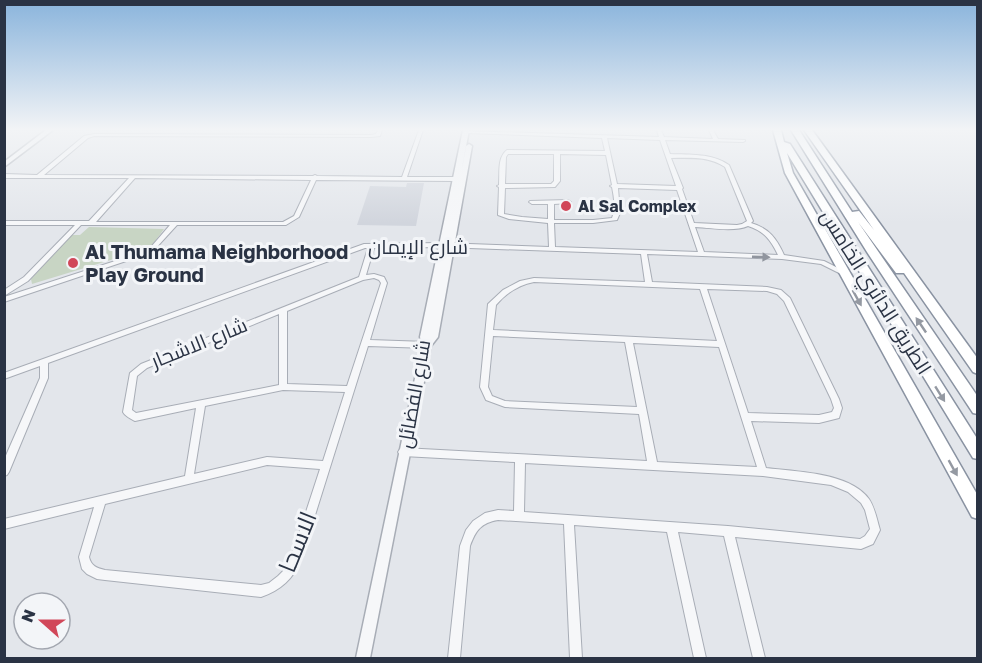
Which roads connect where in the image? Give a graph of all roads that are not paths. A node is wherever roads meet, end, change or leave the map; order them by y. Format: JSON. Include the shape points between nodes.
{"nodes":[{"id":1,"x":57,"y":161,"type":"edge"},
{"id":2,"x":410,"y":161,"type":"edge"},
{"id":3,"x":461,"y":161,"type":"edge"},
{"id":4,"x":465,"y":161,"type":"edge"},
{"id":5,"x":503,"y":161,"type":"edge"},
{"id":6,"x":557,"y":161,"type":"edge"},
{"id":7,"x":609,"y":161,"type":"edge"},
{"id":8,"x":671,"y":161,"type":"edge"},
{"id":9,"x":718,"y":161,"type":"edge"},
{"id":10,"x":786,"y":161,"type":"edge"},
{"id":11,"x":796,"y":161,"type":"edge"},
{"id":12,"x":814,"y":161,"type":"edge"},
{"id":13,"x":830,"y":161,"type":"edge"},
{"id":14,"x":820,"y":171,"type":"junction"},
{"id":15,"x":4,"y":176,"type":"edge"},
{"id":16,"x":39,"y":176,"type":"junction"},
{"id":17,"x":133,"y":177,"type":"junction"},
{"id":18,"x":315,"y":177,"type":"junction"},
{"id":19,"x":404,"y":178,"type":"junction"},
{"id":20,"x":456,"y":178,"type":"junction"},
{"id":21,"x":500,"y":186,"type":"junction"},
{"id":22,"x":614,"y":186,"type":"junction"},
{"id":23,"x":680,"y":188,"type":"junction"},
{"id":24,"x":460,"y":193,"type":"junction"},
{"id":25,"x":532,"y":202,"type":"dead end"},
{"id":26,"x":551,"y":202,"type":"junction"},
{"id":27,"x":568,"y":202,"type":"dead end"},
{"id":28,"x":552,"y":220,"type":"junction"},
{"id":29,"x":4,"y":223,"type":"edge"},
{"id":30,"x":79,"y":224,"type":"junction"},
{"id":31,"x":90,"y":224,"type":"junction"},
{"id":32,"x":175,"y":224,"type":"junction"},
{"id":33,"x":749,"y":224,"type":"junction"},
{"id":34,"x":691,"y":225,"type":"junction"},
{"id":35,"x":372,"y":245,"type":"junction"},
{"id":36,"x":446,"y":245,"type":"junction"},
{"id":37,"x":552,"y":249,"type":"junction"},
{"id":38,"x":644,"y":253,"type":"junction"},
{"id":39,"x":702,"y":255,"type":"junction"},
{"id":40,"x":782,"y":258,"type":"junction"},
{"id":41,"x":843,"y":272,"type":"junction"},
{"id":42,"x":362,"y":278,"type":"junction"},
{"id":43,"x":382,"y":279,"type":"joint"},
{"id":44,"x":650,"y":285,"type":"junction"},
{"id":45,"x":703,"y":286,"type":"junction"},
{"id":46,"x":4,"y":294,"type":"edge"},
{"id":47,"x":4,"y":300,"type":"edge"},
{"id":48,"x":283,"y":309,"type":"junction"},
{"id":49,"x":490,"y":333,"type":"junction"},
{"id":50,"x":628,"y":339,"type":"junction"},
{"id":51,"x":366,"y":343,"type":"junction"},
{"id":52,"x":721,"y":344,"type":"junction"},
{"id":53,"x":428,"y":345,"type":"junction"},
{"id":54,"x":44,"y":361,"type":"junction"},
{"id":55,"x":978,"y":370,"type":"edge"},
{"id":56,"x":4,"y":376,"type":"edge"},
{"id":57,"x":283,"y":387,"type":"junction"},
{"id":58,"x":350,"y":389,"type":"junction"},
{"id":59,"x":201,"y":403,"type":"junction"},
{"id":60,"x":978,"y":409,"type":"edge"},
{"id":61,"x":641,"y":411,"type":"junction"},
{"id":62,"x":746,"y":417,"type":"junction"},
{"id":63,"x":404,"y":452,"type":"junction"},
{"id":64,"x":978,"y":453,"type":"edge"},
{"id":65,"x":520,"y":459,"type":"junction"},
{"id":66,"x":6,"y":465,"type":"edge"},
{"id":67,"x":326,"y":465,"type":"junction"},
{"id":68,"x":653,"y":466,"type":"junction"},
{"id":69,"x":764,"y":472,"type":"junction"},
{"id":70,"x":189,"y":479,"type":"junction"},
{"id":71,"x":101,"y":501,"type":"junction"},
{"id":72,"x":978,"y":512,"type":"edge"},
{"id":73,"x":519,"y":517,"type":"junction"},
{"id":74,"x":569,"y":521,"type":"junction"},
{"id":75,"x":4,"y":524,"type":"edge"},
{"id":76,"x":672,"y":529,"type":"junction"},
{"id":77,"x":728,"y":531,"type":"junction"},
{"id":78,"x":363,"y":658,"type":"edge"},
{"id":79,"x":454,"y":658,"type":"edge"},
{"id":80,"x":576,"y":658,"type":"edge"},
{"id":81,"x":700,"y":658,"type":"edge"},
{"id":82,"x":759,"y":658,"type":"edge"}],
"edges":[{"from":1,"to":16,"type":"street"},
{"from":2,"to":19,"type":"street"},
{"from":3,"to":20,"type":"street","name":"شارع الفضائل"},
{"from":4,"to":24,"type":"street"},
{"from":5,"to":21,"type":"street"},
{"from":6,"to":21,"type":"street","via":[[557,181],[553,186]]},
{"from":7,"to":22,"type":"street"},
{"from":8,"to":23,"type":"street"},
{"from":9,"to":33,"type":"street","via":[[727,166]]},
{"from":10,"to":41,"type":"highway"},
{"from":11,"to":64,"type":"highway","name":"الطريق الدائري الخامس","one_way":true},
{"from":12,"to":14,"type":"highway","name":"الطريق الدائري الخامس"},
{"from":13,"to":55,"type":"highway"},
{"from":14,"to":55,"type":"highway"},
{"from":60,"to":14,"type":"highway","name":"الطريق الدائري الخامس","one_way":true},
{"from":15,"to":16,"type":"street"},
{"from":16,"to":17,"type":"street"},
{"from":17,"to":18,"type":"street"},
{"from":17,"to":31,"type":"street"},
{"from":18,"to":19,"type":"street"},
{"from":18,"to":32,"type":"street","via":[[290,222]]},
{"from":19,"to":20,"type":"street"},
{"from":20,"to":24,"type":"street"},
{"from":20,"to":36,"type":"street","name":"شارع الفضائل"},
{"from":21,"to":28,"type":"street","via":[[501,215],[510,219]]},
{"from":22,"to":23,"type":"street"},
{"from":22,"to":28,"type":"street","via":[[618,212],[615,219]]},
{"from":23,"to":34,"type":"street"},
{"from":24,"to":36,"type":"street"},
{"from":25,"to":26,"type":"street"},
{"from":26,"to":27,"type":"street"},
{"from":26,"to":28,"type":"street"},
{"from":28,"to":37,"type":"street"},
{"from":29,"to":30,"type":"street"},
{"from":30,"to":31,"type":"street"},
{"from":30,"to":46,"type":"street","via":[[26,279]]},
{"from":31,"to":32,"type":"street"},
{"from":32,"to":47,"type":"street","via":[[145,253]]},
{"from":33,"to":34,"type":"street"},
{"from":33,"to":40,"type":"street","via":[[771,235]]},
{"from":34,"to":39,"type":"street"},
{"from":35,"to":36,"type":"street","name":"شارع الإيمان"},
{"from":35,"to":42,"type":"street"},
{"from":35,"to":54,"type":"street","name":"شارع الإيمان","via":[[348,250]]},
{"from":36,"to":37,"type":"street","name":"شارع الإيمان"},
{"from":36,"to":53,"type":"street","name":"شارع الفضائل","via":[[425,337]]},
{"from":36,"to":53,"type":"street","via":[[433,337]]},
{"from":37,"to":38,"type":"street","name":"شارع الإيمان"},
{"from":38,"to":39,"type":"street","name":"شارع الإيمان"},
{"from":38,"to":44,"type":"street"},
{"from":39,"to":40,"type":"street","name":"شارع الإيمان","one_way":true},
{"from":40,"to":41,"type":"street","name":"شارع الإيمان","via":[[822,262]]},
{"from":41,"to":72,"type":"highway","one_way":true},
{"from":42,"to":43,"type":"street","name":"شارع الاشجار"},
{"from":42,"to":48,"type":"street","name":"شارع الاشجار"},
{"from":43,"to":51,"type":"street","name":"الاسحا"},
{"from":44,"to":45,"type":"street"},
{"from":44,"to":49,"type":"street","via":[[529,280],[492,304]]},
{"from":45,"to":52,"type":"street"},
{"from":45,"to":62,"type":"street","via":[[767,289],[784,296],[838,408],[836,415],[819,419]]},
{"from":48,"to":57,"type":"street"},
{"from":48,"to":59,"type":"street","name":"شارع الاشجار","via":[[137,370],[127,412],[135,417]]},
{"from":49,"to":50,"type":"street"},
{"from":49,"to":61,"type":"street","via":[[484,387],[496,402]]},
{"from":50,"to":52,"type":"street"},
{"from":50,"to":61,"type":"street"},
{"from":51,"to":53,"type":"street"},
{"from":51,"to":58,"type":"street","name":"الاسحا"},
{"from":52,"to":62,"type":"street"},
{"from":53,"to":63,"type":"street","name":"شارع الفضائل"},
{"from":54,"to":56,"type":"street","name":"شارع الإيمان"},
{"from":54,"to":66,"type":"street","via":[[44,378]]},
{"from":57,"to":58,"type":"street","name":"شارع الاشجار"},
{"from":57,"to":59,"type":"street","name":"شارع الاشجار"},
{"from":58,"to":67,"type":"street","name":"الاسحا"},
{"from":59,"to":70,"type":"street"},
{"from":61,"to":68,"type":"street"},
{"from":62,"to":69,"type":"street"},
{"from":63,"to":65,"type":"street"},
{"from":63,"to":78,"type":"street","name":"شارع الفضائل"},
{"from":65,"to":68,"type":"street"},
{"from":65,"to":73,"type":"street"},
{"from":67,"to":70,"type":"street","via":[[267,461]]},
{"from":67,"to":71,"type":"street","name":"الاسحا","via":[[291,571],[282,582],[261,591],[91,571],[84,564],[84,557]]},
{"from":68,"to":69,"type":"street"},
{"from":69,"to":77,"type":"street","via":[[843,484],[869,508],[875,530],[861,544]]},
{"from":70,"to":71,"type":"street"},
{"from":71,"to":75,"type":"street"},
{"from":73,"to":74,"type":"street"},
{"from":73,"to":79,"type":"street","via":[[487,516],[470,531],[465,546]]},
{"from":74,"to":76,"type":"street"},
{"from":74,"to":80,"type":"street"},
{"from":76,"to":77,"type":"street"},
{"from":76,"to":81,"type":"street"},
{"from":77,"to":82,"type":"street"}]}
